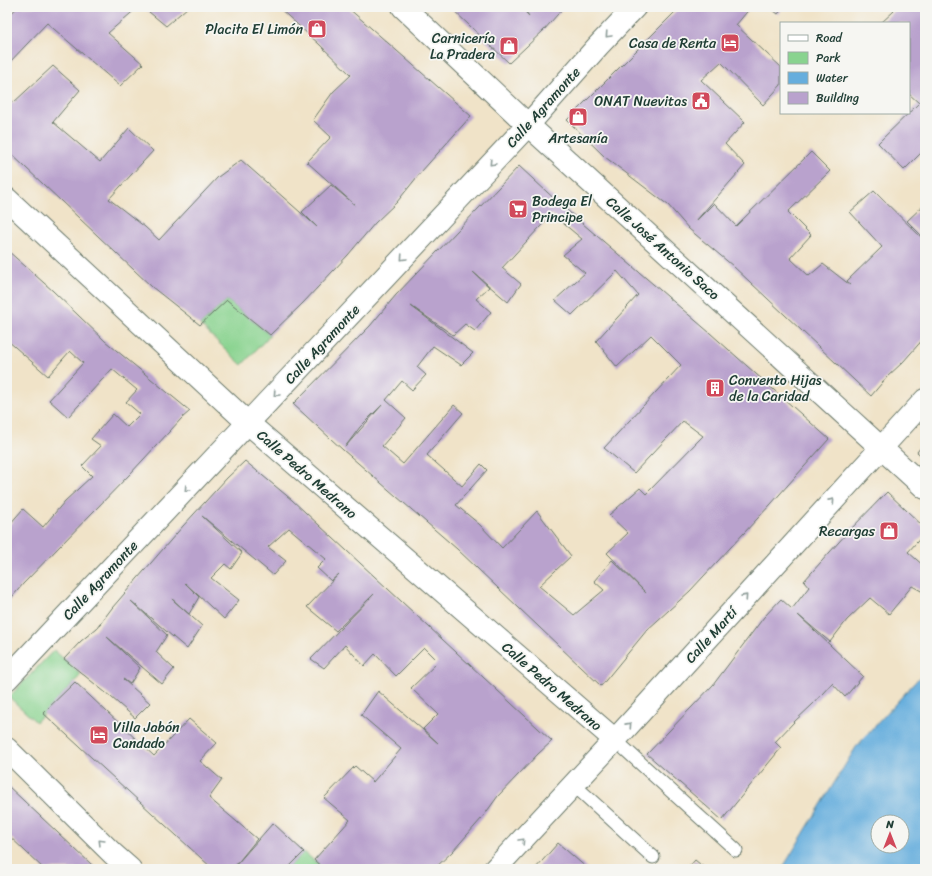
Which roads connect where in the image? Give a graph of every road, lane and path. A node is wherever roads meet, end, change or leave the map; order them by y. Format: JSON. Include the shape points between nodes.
{"nodes":[{"id":1,"x":403,"y":7,"type":"edge"},
{"id":2,"x":635,"y":7,"type":"edge"},
{"id":3,"x":528,"y":125,"type":"junction"},
{"id":4,"x":7,"y":199,"type":"edge"},
{"id":5,"x":925,"y":400,"type":"edge"},
{"id":6,"x":248,"y":423,"type":"junction"},
{"id":7,"x":881,"y":448,"type":"junction"},
{"id":8,"x":925,"y":488,"type":"edge"},
{"id":9,"x":7,"y":679,"type":"edge"},
{"id":10,"x":615,"y":740,"type":"junction"},
{"id":11,"x":7,"y":749,"type":"edge"},
{"id":12,"x":574,"y":785,"type":"junction"},
{"id":13,"x":736,"y":850,"type":"dead end"},
{"id":14,"x":653,"y":857,"type":"dead end"},
{"id":15,"x":130,"y":869,"type":"edge"},
{"id":16,"x":495,"y":869,"type":"edge"}],
"edges":[{"from":1,"to":3,"type":"street","name":"Calle José Antonio Saco"},
{"from":2,"to":3,"type":"street","name":"Calle Agramonte","one_way":true},
{"from":3,"to":6,"type":"street","name":"Calle Agramonte","one_way":true},
{"from":3,"to":7,"type":"street","name":"Calle José Antonio Saco"},
{"from":4,"to":6,"type":"street","name":"Calle Pedro Medrano"},
{"from":5,"to":7,"type":"street","name":"Calle Martí"},
{"from":6,"to":9,"type":"street","name":"Calle Agramonte","one_way":true},
{"from":6,"to":10,"type":"street","name":"Calle Pedro Medrano"},
{"from":7,"to":8,"type":"street","name":"Calle José Antonio Saco"},
{"from":10,"to":7,"type":"street","name":"Calle Martí","one_way":true},
{"from":10,"to":12,"type":"street","name":"Calle Martí"},
{"from":10,"to":13,"type":"lane"},
{"from":15,"to":11,"type":"street","one_way":true},
{"from":12,"to":14,"type":"lane"},
{"from":16,"to":12,"type":"street","name":"Calle Martí","one_way":true}]}
